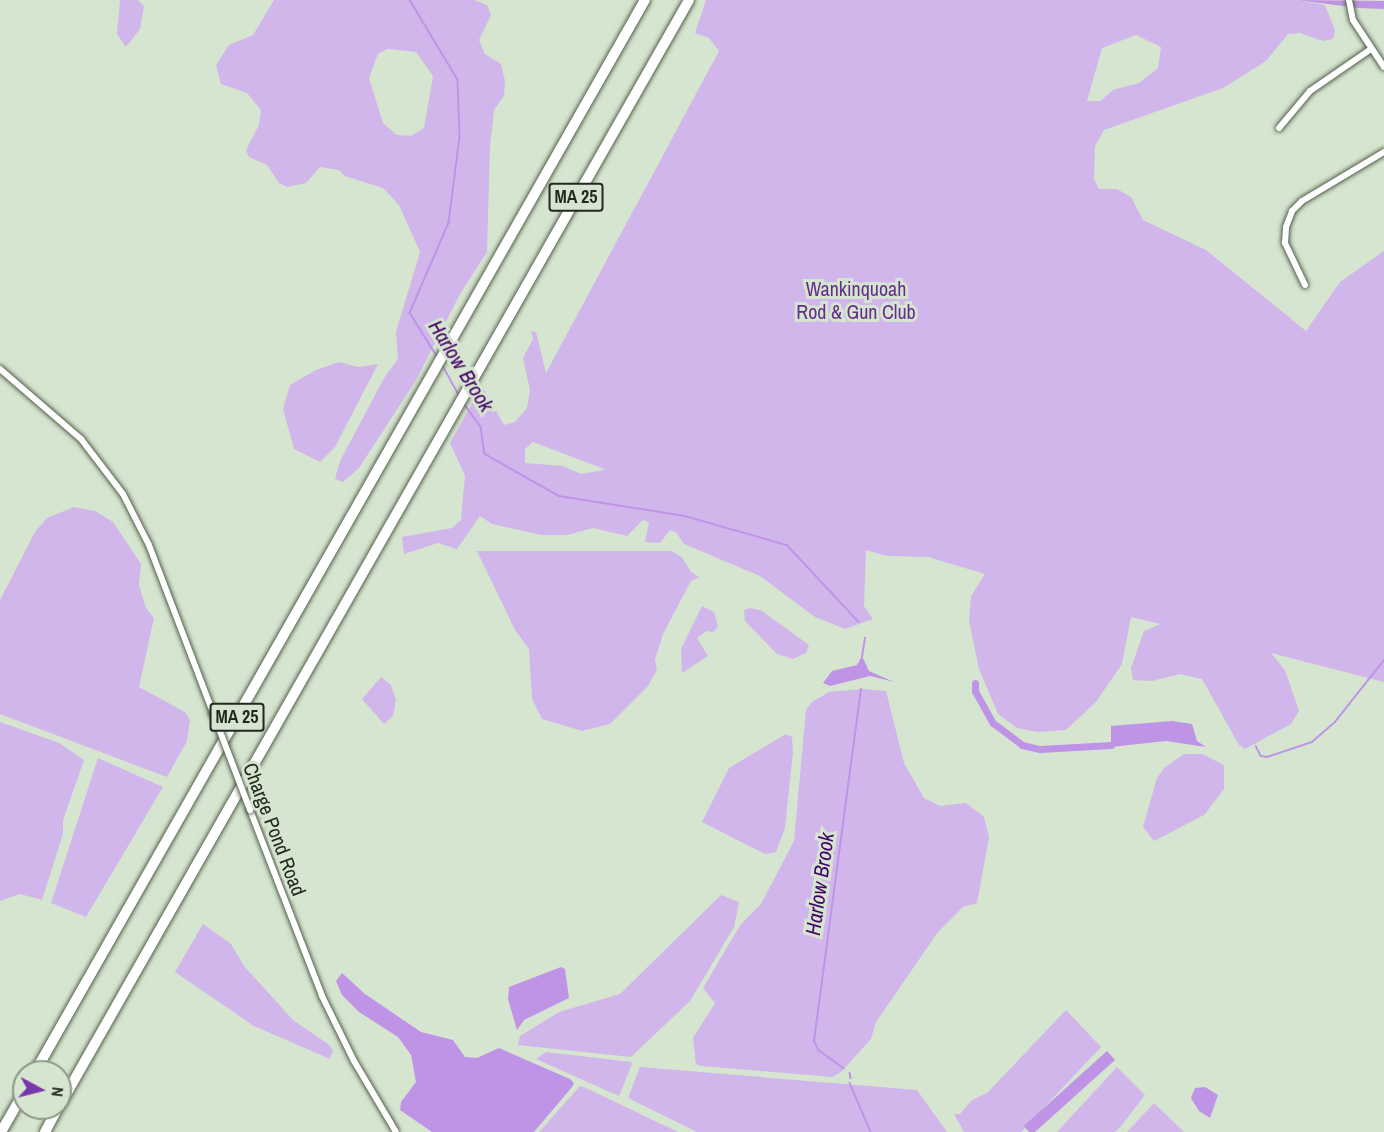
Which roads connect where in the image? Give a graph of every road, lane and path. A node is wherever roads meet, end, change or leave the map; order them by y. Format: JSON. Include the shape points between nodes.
{"nodes":[{"id":1,"x":645,"y":0,"type":"edge"},
{"id":2,"x":689,"y":0,"type":"edge"},
{"id":3,"x":1349,"y":0,"type":"edge"},
{"id":4,"x":1371,"y":49,"type":"junction"},
{"id":5,"x":1384,"y":67,"type":"edge"},
{"id":6,"x":1279,"y":128,"type":"dead end"},
{"id":7,"x":1384,"y":152,"type":"edge"},
{"id":8,"x":1305,"y":285,"type":"dead end"},
{"id":9,"x":0,"y":369,"type":"edge"},
{"id":10,"x":42,"y":1060,"type":"edge"},
{"id":11,"x":72,"y":1084,"type":"edge"},
{"id":12,"x":12,"y":1113,"type":"edge"},
{"id":13,"x":1,"y":1132,"type":"edge"},
{"id":14,"x":396,"y":1132,"type":"edge"}],
"edges":[{"from":1,"to":10,"type":"highway","number":"MA 25"},
{"from":2,"to":11,"type":"highway","number":"MA 25"},
{"from":3,"to":4,"type":"street","via":[[1349,9]]},
{"from":4,"to":5,"type":"street"},
{"from":4,"to":6,"type":"street","via":[[1310,91]]},
{"from":7,"to":8,"type":"street","via":[[1302,201],[1292,211],[1285,243]]},
{"from":9,"to":14,"type":"street","name":"Charge Pond Road","bridge":true,"via":[[81,439],[123,494],[149,545],[322,996]]},
{"from":12,"to":13,"type":"highway"}]}
